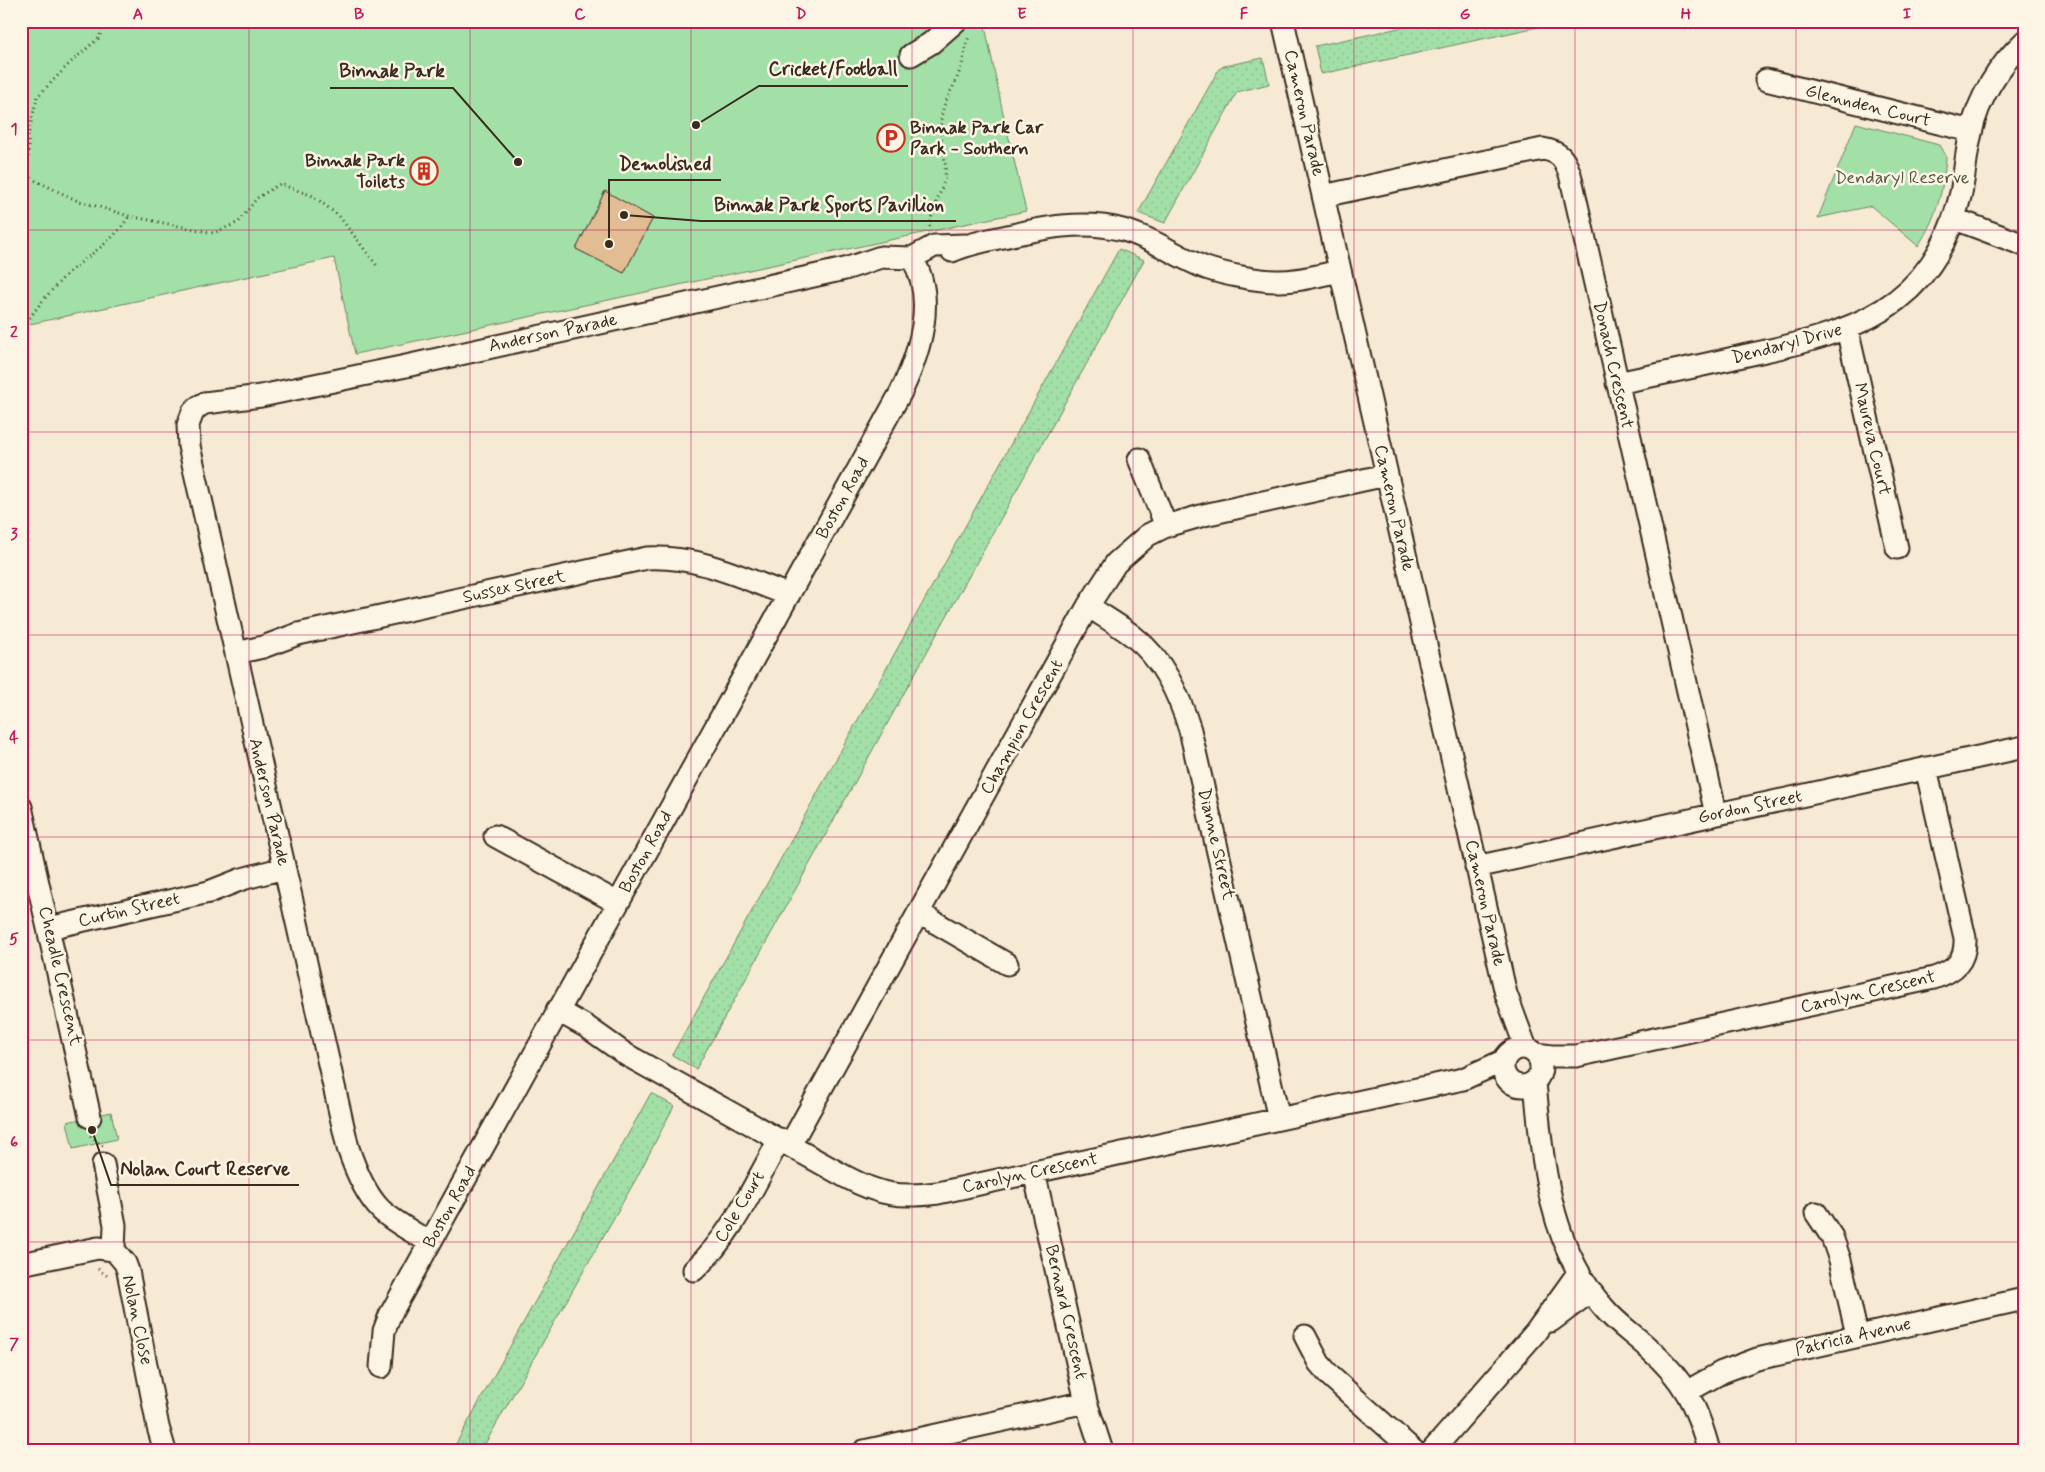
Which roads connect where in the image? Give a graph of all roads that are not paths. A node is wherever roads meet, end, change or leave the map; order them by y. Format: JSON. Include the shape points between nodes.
{"nodes":[{"id":1,"x":1283,"y":21,"type":"edge"},
{"id":2,"x":964,"y":25,"type":"edge"},
{"id":3,"x":2024,"y":42,"type":"edge"},
{"id":4,"x":911,"y":56,"type":"dead end"},
{"id":5,"x":1766,"y":80,"type":"dead end"},
{"id":6,"x":1971,"y":131,"type":"junction"},
{"id":7,"x":1323,"y":196,"type":"junction"},
{"id":8,"x":1954,"y":219,"type":"junction"},
{"id":9,"x":2024,"y":245,"type":"edge"},
{"id":10,"x":1338,"y":265,"type":"junction"},
{"id":11,"x":914,"y":268,"type":"junction"},
{"id":12,"x":1847,"y":329,"type":"junction"},
{"id":13,"x":1618,"y":383,"type":"junction"},
{"id":14,"x":1139,"y":459,"type":"dead end"},
{"id":15,"x":1386,"y":474,"type":"junction"},
{"id":16,"x":1166,"y":526,"type":"junction"},
{"id":17,"x":1897,"y":548,"type":"dead end"},
{"id":18,"x":785,"y":602,"type":"junction"},
{"id":19,"x":1088,"y":606,"type":"junction"},
{"id":20,"x":235,"y":648,"type":"junction"},
{"id":21,"x":2024,"y":747,"type":"edge"},
{"id":22,"x":1926,"y":768,"type":"junction"},
{"id":23,"x":21,"y":807,"type":"edge"},
{"id":24,"x":1716,"y":814,"type":"junction"},
{"id":25,"x":496,"y":836,"type":"dead end"},
{"id":26,"x":1476,"y":867,"type":"junction"},
{"id":27,"x":286,"y":874,"type":"junction"},
{"id":28,"x":618,"y":903,"type":"junction"},
{"id":29,"x":919,"y":913,"type":"junction"},
{"id":30,"x":49,"y":928,"type":"junction"},
{"id":31,"x":1007,"y":964,"type":"dead end"},
{"id":32,"x":555,"y":1015,"type":"junction"},
{"id":33,"x":1521,"y":1068,"type":"junction"},
{"id":34,"x":90,"y":1117,"type":"dead end"},
{"id":35,"x":1279,"y":1119,"type":"junction"},
{"id":36,"x":785,"y":1142,"type":"junction"},
{"id":37,"x":103,"y":1164,"type":"dead end"},
{"id":38,"x":1034,"y":1172,"type":"junction"},
{"id":39,"x":1816,"y":1213,"type":"dead end"},
{"id":40,"x":433,"y":1237,"type":"junction"},
{"id":41,"x":114,"y":1250,"type":"junction"},
{"id":42,"x":21,"y":1264,"type":"edge"},
{"id":43,"x":694,"y":1270,"type":"dead end"},
{"id":44,"x":1578,"y":1273,"type":"junction"},
{"id":45,"x":1591,"y":1291,"type":"junction"},
{"id":46,"x":2024,"y":1299,"type":"edge"},
{"id":47,"x":1535,"y":1333,"type":"junction"},
{"id":48,"x":1857,"y":1335,"type":"junction"},
{"id":49,"x":1305,"y":1336,"type":"dead end"},
{"id":50,"x":381,"y":1367,"type":"dead end"},
{"id":51,"x":1688,"y":1391,"type":"junction"},
{"id":52,"x":1086,"y":1402,"type":"junction"},
{"id":53,"x":894,"y":1447,"type":"edge"},
{"id":54,"x":165,"y":1451,"type":"edge"},
{"id":55,"x":864,"y":1451,"type":"edge"},
{"id":56,"x":1102,"y":1451,"type":"edge"},
{"id":57,"x":1414,"y":1451,"type":"edge"},
{"id":58,"x":1432,"y":1451,"type":"edge"},
{"id":59,"x":1709,"y":1451,"type":"edge"}],
"edges":[{"from":1,"to":7,"type":"street","name":"Cameron Parade"},
{"from":2,"to":4,"type":"street"},
{"from":3,"to":6,"type":"street","name":"Dendaryl Drive","via":[[1994,78]]},
{"from":5,"to":6,"type":"street","name":"Glennden Court"},
{"from":6,"to":8,"type":"street","name":"Dendaryl Drive"},
{"from":7,"to":10,"type":"street","name":"Cameron Parade"},
{"from":7,"to":13,"type":"street","name":"Donach Crescent","via":[[1529,151],[1543,149],[1556,152],[1570,174]]},
{"from":8,"to":9,"type":"street"},
{"from":8,"to":12,"type":"street","name":"Dendaryl Drive","via":[[1942,247],[1906,292],[1872,317]]},
{"from":10,"to":11,"type":"street","via":[[1290,280],[1275,281],[1206,268],[1142,236],[1122,230],[1076,225],[965,245],[934,246]]},
{"from":10,"to":15,"type":"street","name":"Cameron Parade"},
{"from":11,"to":18,"type":"street","name":"Boston Road","via":[[919,339],[910,371]]},
{"from":11,"to":20,"type":"street","name":"Anderson Parade","via":[[881,257],[845,269],[261,396],[205,403],[193,412],[188,425],[189,446]]},
{"from":12,"to":13,"type":"street","name":"Dendaryl Drive","via":[[1803,344]]},
{"from":12,"to":17,"type":"street","name":"Maureva Court"},
{"from":13,"to":24,"type":"street","name":"Donach Crescent"},
{"from":14,"to":16,"type":"street"},
{"from":15,"to":16,"type":"street","name":"Champion Crescent"},
{"from":15,"to":26,"type":"street","name":"Cameron Parade"},
{"from":16,"to":19,"type":"street","name":"Champion Crescent","via":[[1148,535],[1116,563]]},
{"from":18,"to":20,"type":"street","name":"Sussex Street","via":[[716,566],[688,560],[647,558],[298,634],[261,636]]},
{"from":18,"to":28,"type":"street","name":"Boston Road"},
{"from":19,"to":29,"type":"street","name":"Champion Crescent"},
{"from":19,"to":35,"type":"street","name":"Dianne Street","via":[[1135,637],[1150,652],[1163,668],[1183,706]]},
{"from":20,"to":27,"type":"street","name":"Anderson Parade"},
{"from":21,"to":22,"type":"street","name":"Gordon Street"},
{"from":22,"to":24,"type":"street","name":"Gordon Street"},
{"from":22,"to":33,"type":"street","name":"Carolyn Crescent","via":[[1965,938],[1964,956],[1954,969],[1934,978]]},
{"from":23,"to":30,"type":"street","name":"Cheadle Crescent"},
{"from":24,"to":26,"type":"street","name":"Gordon Street"},
{"from":25,"to":28,"type":"street"},
{"from":26,"to":33,"type":"street","name":"Cameron Parade"},
{"from":27,"to":30,"type":"street","name":"Curtin Street","via":[[242,879],[209,892]]},
{"from":27,"to":40,"type":"street","name":"Anderson Parade","via":[[348,1148],[359,1176],[382,1211]]},
{"from":28,"to":32,"type":"street","name":"Boston Road"},
{"from":29,"to":31,"type":"street"},
{"from":29,"to":36,"type":"street","name":"Champion Crescent"},
{"from":30,"to":34,"type":"street","name":"Cheadle Crescent"},
{"from":32,"to":36,"type":"street","name":"Carolyn Crescent","via":[[582,1036],[625,1054]]},
{"from":32,"to":40,"type":"street","name":"Boston Road"},
{"from":33,"to":35,"type":"street","name":"Carolyn Crescent"},
{"from":33,"to":44,"type":"street","name":"Cameron Parade","via":[[1561,1236]]},
{"from":35,"to":38,"type":"street","name":"Carolyn Crescent"},
{"from":36,"to":38,"type":"street","name":"Carolyn Crescent","via":[[863,1186],[897,1196],[938,1193]]},
{"from":36,"to":43,"type":"street","name":"Cole Court","via":[[730,1229]]},
{"from":37,"to":41,"type":"street","via":[[115,1225]]},
{"from":38,"to":52,"type":"street","name":"Bernard Crescent"},
{"from":39,"to":48,"type":"street","via":[[1832,1237],[1840,1260]]},
{"from":40,"to":50,"type":"street","name":"Boston Road","via":[[390,1315],[384,1332]]},
{"from":41,"to":42,"type":"street","via":[[98,1248]]},
{"from":41,"to":54,"type":"street","name":"Nolan Close","via":[[128,1271]]},
{"from":44,"to":45,"type":"street","name":"Cameron Parade"},
{"from":44,"to":47,"type":"street"},
{"from":45,"to":47,"type":"street"},
{"from":45,"to":51,"type":"street","name":"Cameron Parade","via":[[1603,1308],[1675,1374]]},
{"from":46,"to":48,"type":"street","name":"Patricia Avenue"},
{"from":47,"to":58,"type":"street"},
{"from":48,"to":51,"type":"street","name":"Patricia Avenue","via":[[1738,1364]]},
{"from":49,"to":57,"type":"street","via":[[1330,1376]]},
{"from":51,"to":59,"type":"street","name":"Cameron Parade"},
{"from":52,"to":53,"type":"street"},
{"from":52,"to":56,"type":"street","name":"Bernard Crescent"},
{"from":53,"to":55,"type":"street"}]}
